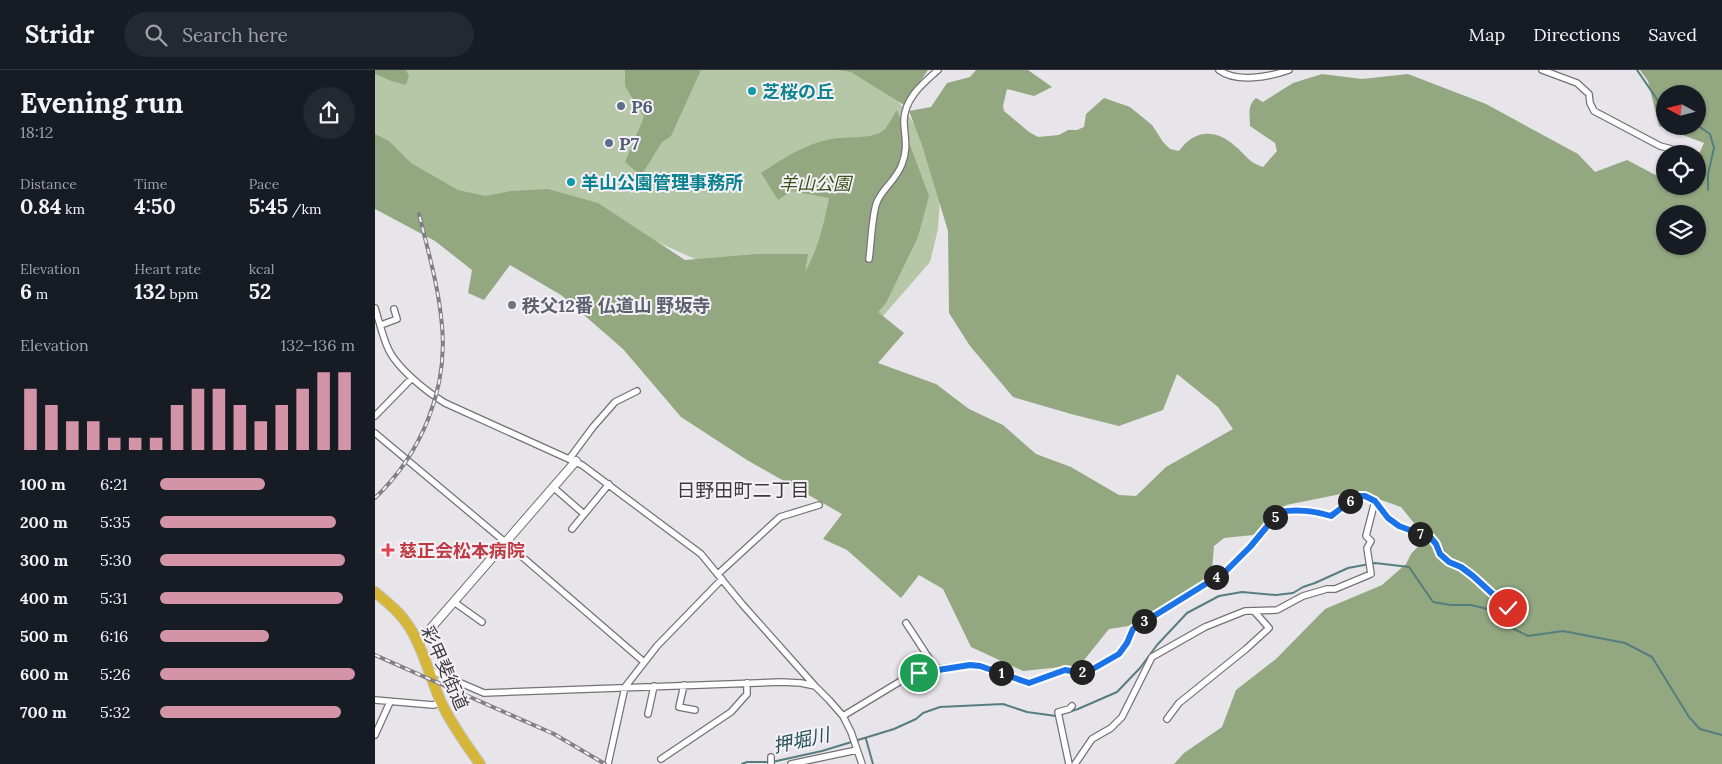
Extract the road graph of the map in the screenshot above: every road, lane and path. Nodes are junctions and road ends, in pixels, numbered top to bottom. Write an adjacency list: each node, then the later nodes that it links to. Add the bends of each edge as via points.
1 (938, 70): 7 (street, via 907,105 904,159 876,204)
2 (1219, 70): 3 (street, via 1231,76 1260,78)
3 (1289, 70)
4 (1542, 70): 5 (street)
5 (1553, 72): 6 (street, via 1577,83 1589,94 1594,111)
6 (1658, 145)
7 (869, 259)
8 (375, 308): 10 (street)
9 (394, 309): 10 (street, via 397,319)
10 (381, 324): 11 (street, via 390,353)
11 (412, 378): 13 (street); 15 (street, via 445,403)
12 (637, 391): 15 (street, via 615,402 593,427)
13 (375, 416)
14 (375, 433): 22 (street)
15 (573, 460): 16 (street); 17 (street)
16 (609, 484): 20 (street); 23 (street, via 701,554)
17 (553, 487): 20 (street); 22 (street)
18 (1375, 501): 26 (street, via 1399,526 1431,538 1440,554 1473,576); 27 (street, via 1365,536 1371,541 1367,548 1371,574 1335,589 1303,596 1277,610); 33 (street, via 1357,496 1331,516 1320,512 1279,512 1225,572 1133,629 1119,654 1091,670 1081,673 1065,670 1029,683 980,666)
19 (819, 505): 23 (street, via 780,516)
20 (584, 514): 21 (street)
21 (572, 529)
22 (505, 542): 25 (street); 31 (street)
23 (720, 576): 31 (street); 37 (street)
24 (375, 592): 30 (highway, 彩甲斐街道, via 401,616)
25 (454, 602): 28 (street); 30 (street)
26 (1509, 609)
27 (1254, 611): 46 (street, via 1269,628 1179,702); 55 (street, via 1245,611 1205,627 1152,657 1121,717 1111,728 1092,739)
28 (482, 622)
29 (906, 623): 33 (street)
30 (418, 643): 32 (highway, 彩甲斐街道)
31 (644, 662): 38 (street)
32 (428, 669): 38 (street, via 484,693); 41 (highway, 彩甲斐街道)
33 (936, 669): 45 (street, via 909,676)
34 (747, 683): 35 (street); 37 (street); 49 (street, via 747,694 731,712)
35 (684, 685): 36 (street); 43 (street, via 679,707)
36 (654, 686): 38 (street); 44 (street)
37 (815, 686): 45 (street)
38 (625, 687): 51 (street)
39 (375, 700): 40 (street)
40 (390, 702): 41 (street); 47 (street)
41 (441, 703): 50 (highway, 彩甲斐街道)
42 (1072, 706): 54 (street, via 1058,712)
43 (695, 710)
44 (648, 714)
45 (843, 716): 48 (street)
46 (1167, 719)
47 (375, 734)
48 (857, 750): 52 (street); 53 (street)
49 (661, 759)
50 (480, 764)
51 (609, 764)
52 (791, 764)
53 (862, 764)
54 (1069, 764)
55 (1075, 764)

